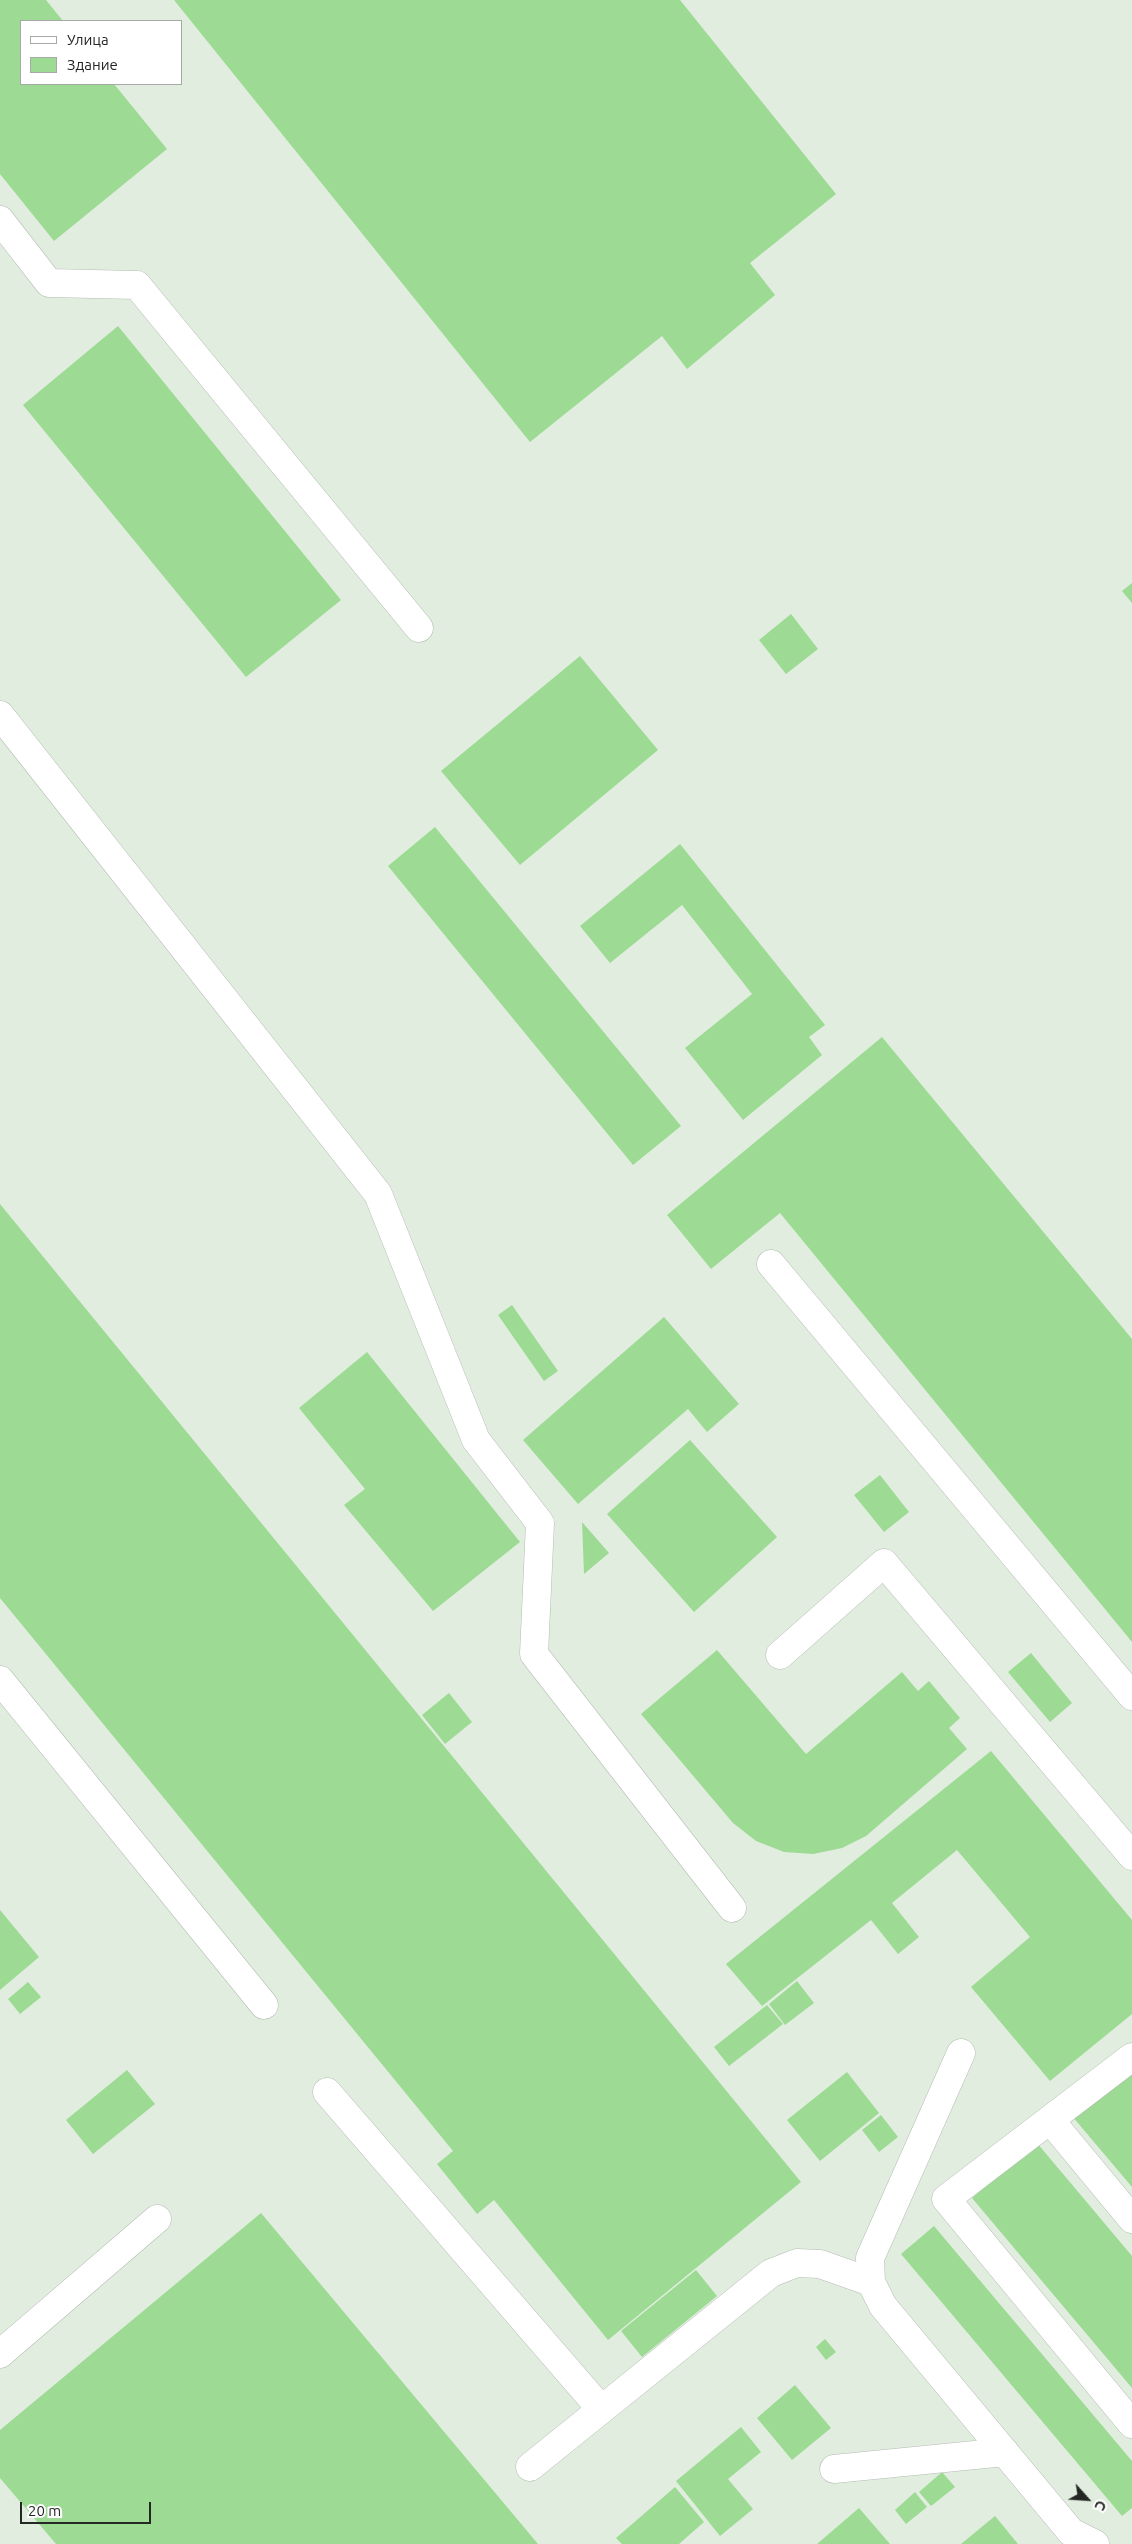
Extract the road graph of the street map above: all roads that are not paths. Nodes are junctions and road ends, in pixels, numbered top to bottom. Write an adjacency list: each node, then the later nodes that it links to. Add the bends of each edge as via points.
1 (0, 220): 2 (lane, via 49,283 137,285)
2 (419, 628)
3 (0, 715): 9 (lane, via 378,1194 476,1440 540,1522 534,1654)
4 (771, 1264): 7 (lane)
5 (780, 1655): 8 (lane, via 884,1563)
6 (0, 1680): 10 (lane)
7 (1132, 1696)
8 (1132, 1856)
9 (732, 1908)
10 (264, 2004)
11 (961, 2053): 17 (lane, via 870,2258)
12 (1132, 2057): 14 (lane)
13 (327, 2092): 19 (lane)
14 (1050, 2120): 16 (lane); 20 (lane, via 946,2199)
15 (157, 2218): 18 (lane)
16 (1132, 2219)
17 (871, 2282): 19 (lane, via 820,2264 797,2263 771,2273); 21 (lane, via 883,2306)
18 (0, 2354)
19 (602, 2409): 22 (lane)
20 (1132, 2424)
21 (1004, 2452): 23 (lane); 24 (lane, via 1071,2532)
22 (530, 2467)
23 (834, 2469)
24 (1095, 2544)

